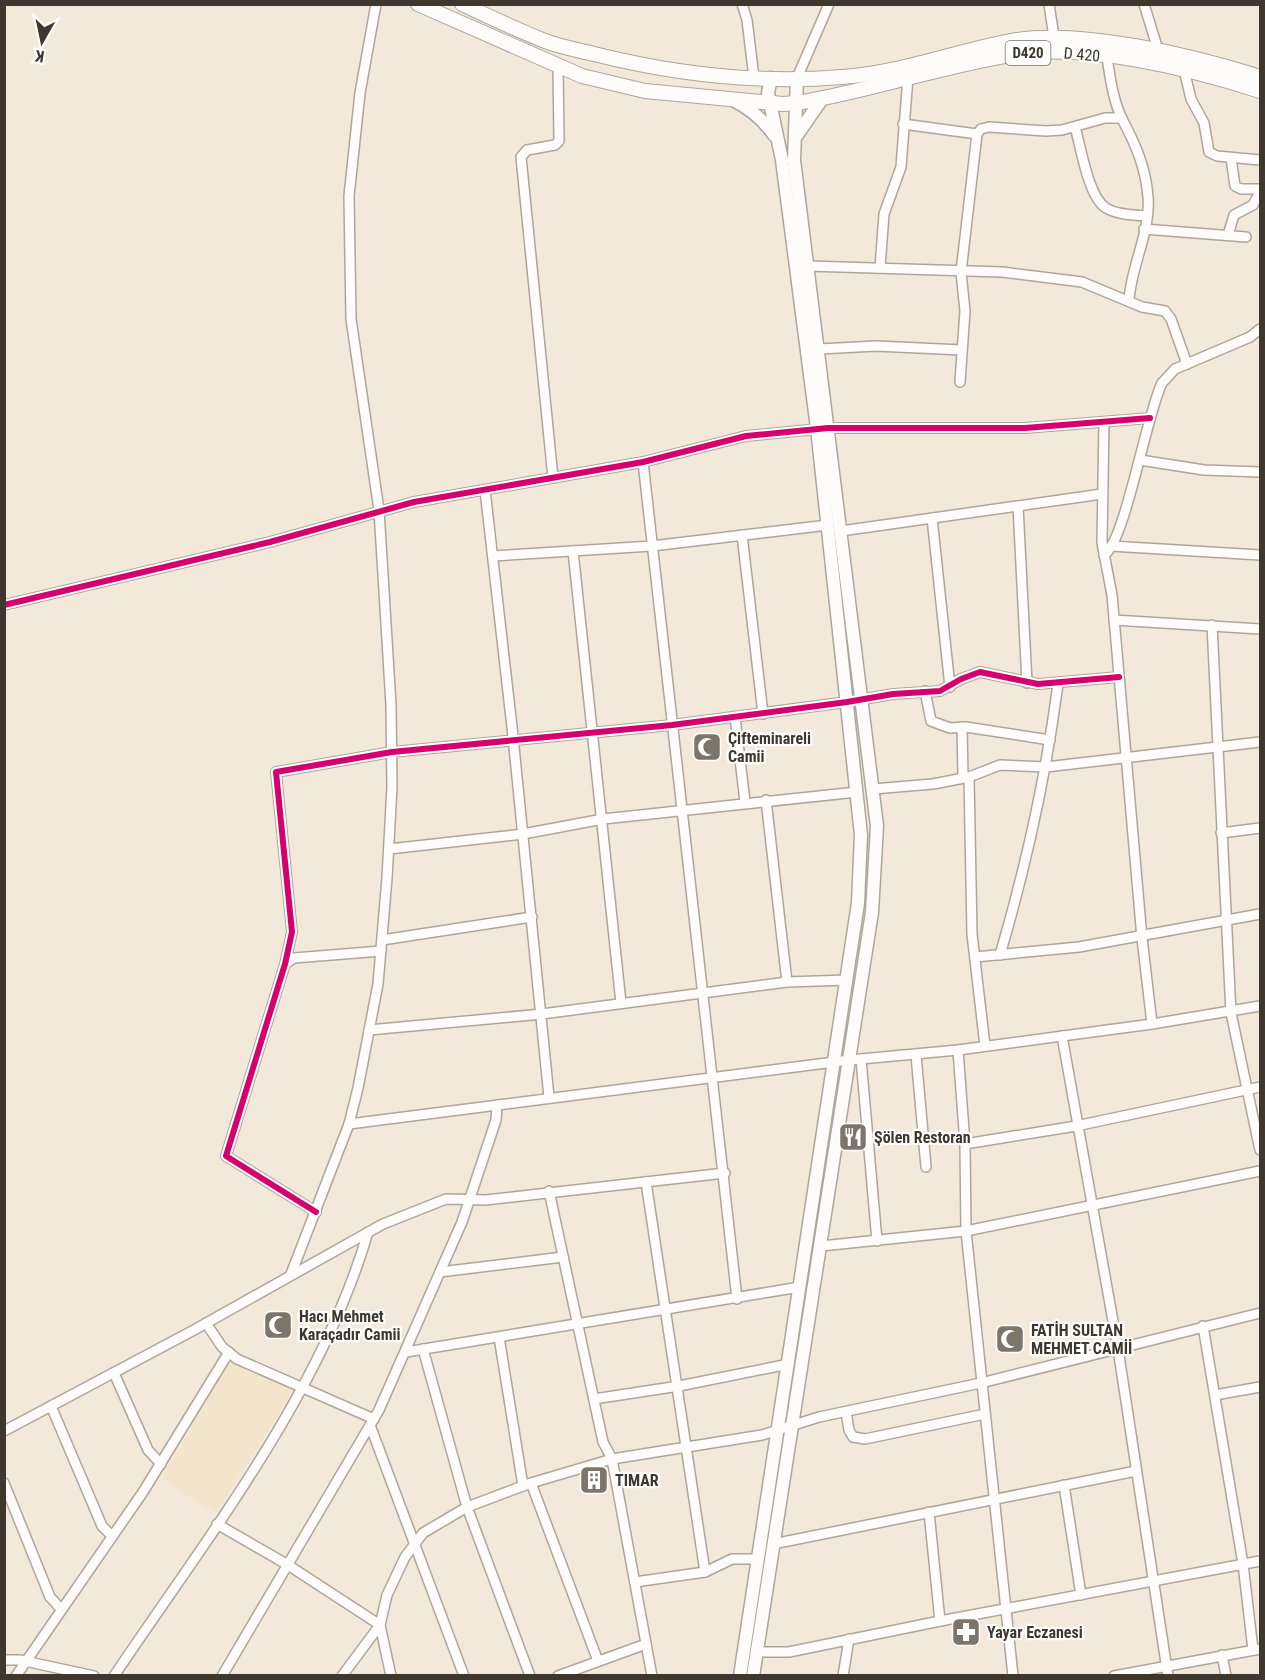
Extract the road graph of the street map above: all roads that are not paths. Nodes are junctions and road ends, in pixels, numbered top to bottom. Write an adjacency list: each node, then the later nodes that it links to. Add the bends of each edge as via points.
1 (376, 4): 55 (street, via 360,93 349,196 351,319)
2 (418, 4): 11 (highway, D420)
3 (462, 4): 15 (highway, D420, via 547,42 619,60)
4 (742, 4): 15 (street)
5 (829, 4): 17 (street)
6 (1049, 4): 8 (street)
7 (1144, 4): 9 (street)
8 (1054, 38): 9 (highway, D420, via 1087,39); 17 (highway, D420, via 1012,40 873,73)
9 (1159, 52): 13 (highway, D420)
10 (1107, 57): 12 (highway, D 420 / D420); 14 (highway, D 420 / D420, via 1053,52 1011,54); 23 (street, via 1111,86)
11 (558, 66): 19 (highway, D420, via 645,91); 51 (street, via 559,141 527,150 521,157)
12 (1184, 70): 18 (highway, D 420 / D420); 29 (street, via 1191,99 1204,123 1209,152)
13 (1260, 76)
14 (908, 77): 20 (highway, D 420 / D420); 24 (street)
15 (754, 78): 16 (highway, D420)
16 (771, 78): 17 (highway, D420); 21 (main road)
17 (796, 78): 22 (main road)
18 (1260, 91)
19 (730, 98): 21 (highway, D420); 27 (main road, via 750,109)
20 (822, 99): 22 (highway, D 420 / D420); 28 (main road)
21 (770, 102): 22 (highway, D420); 27 (main road)
22 (797, 103): 28 (main road)
23 (1122, 118): 25 (street, via 1105,118); 32 (street, via 1137,147 1147,186)
24 (903, 124): 26 (street); 37 (street, via 901,167 884,214)
25 (1075, 127): 26 (street, via 1046,131 989,127); 32 (street, via 1099,202 1114,212)
26 (977, 134): 38 (street)
27 (778, 141): 47 (main road)
28 (794, 141): 36 (main road)
29 (1231, 158): 30 (street); 31 (street, via 1235,186)
30 (1260, 160)
31 (1260, 190): 34 (street, via 1253,205 1234,215)
32 (1147, 216): 33 (street)
33 (1144, 229): 34 (street); 39 (street)
34 (1228, 236): 35 (street)
35 (1246, 237)
36 (808, 266): 37 (street); 41 (main road)
37 (880, 268): 38 (street)
38 (961, 273): 39 (street, via 1002,272 1082,282); 42 (street, via 965,311)
39 (1129, 300): 43 (street, via 1168,314)
40 (1260, 329): 43 (street)
41 (819, 348): 42 (street); 47 (main road)
42 (962, 350): 44 (street)
43 (1187, 364): 45 (street, via 1162,382)
44 (960, 382)
45 (1150, 418): 46 (street); 48 (street)
46 (1104, 422): 47 (street, via 1025,429); 53 (street)
47 (823, 428): 49 (street, via 747,436); 57 (main road); 58 (main road)
48 (1140, 460): 50 (street, via 1203,470); 61 (street)
49 (643, 462): 51 (street); 60 (street)
50 (1260, 472)
51 (553, 478): 52 (street)
52 (485, 490): 55 (street); 65 (street)
53 (1102, 494): 54 (street); 63 (street)
54 (1018, 506): 56 (street); 71 (street)
55 (379, 510): 66 (street, via 270,542); 86 (street)
56 (932, 518): 58 (street); 73 (street)
57 (828, 525): 59 (street); 76 (main road)
58 (841, 531): 75 (main road)
59 (742, 535): 60 (street); 77 (street)
60 (652, 546): 62 (street); 79 (street)
61 (1111, 546): 63 (street); 64 (street)
62 (573, 551): 65 (street); 81 (street)
63 (1104, 555): 67 (street)
64 (1260, 555)
65 (493, 556): 83 (street)
66 (4, 605)
67 (1114, 620): 68 (street); 70 (street)
68 (1212, 625): 69 (street); 85 (street)
69 (1260, 629)
70 (1119, 677): 72 (street); 87 (street)
71 (1027, 683): 72 (street); 73 (street, via 980,672)
72 (1058, 684): 82 (street)
73 (950, 687): 74 (street)
74 (925, 691): 75 (street); 80 (street, via 932,721 950,728)
75 (861, 699): 76 (street); 90 (main road)
76 (847, 702): 77 (street); 91 (main road)
77 (763, 714): 78 (street)
78 (735, 717): 79 (street); 93 (street)
79 (672, 725): 81 (street); 94 (street)
80 (962, 727): 82 (street); 89 (street)
81 (594, 732): 83 (street); 95 (street)
82 (1050, 740): 88 (street)
83 (514, 741): 86 (street); 98 (street)
84 (1260, 742): 85 (street)
85 (1217, 746): 87 (street); 97 (street)
86 (392, 752): 99 (street); 108 (street, via 276,772 292,932)
87 (1127, 759): 88 (street); 103 (street)
88 (1046, 767): 89 (street, via 1000,765); 106 (street)
89 (966, 776): 90 (street, via 933,784); 107 (street)
90 (873, 789): 122 (main road, via 877,826 872,912)
91 (857, 792): 92 (street); 109 (main road, via 861,835 858,903)
92 (766, 800): 93 (street); 110 (street)
93 (745, 802): 94 (street)
94 (682, 811): 95 (street); 111 (street)
95 (603, 819): 98 (street); 112 (street)
96 (1260, 828): 97 (street)
97 (1221, 833): 102 (street)
98 (524, 834): 99 (street); 101 (street)
99 (389, 849): 104 (street)
100 (1260, 914): 102 (street)
101 (532, 917): 104 (street); 115 (street)
102 (1225, 920): 103 (street); 114 (street)
103 (1142, 938): 106 (street); 116 (street)
104 (382, 940): 105 (street)
105 (381, 951): 108 (street, via 294,958); 117 (street)
106 (1000, 955): 107 (street)
107 (975, 957): 119 (street)
108 (285, 964): 140 (street, via 226,1156)
109 (847, 980): 110 (street); 123 (main road)
110 (787, 982): 111 (street)
111 (702, 992): 112 (street); 124 (street)
112 (621, 1003): 115 (street)
113 (1260, 1006): 114 (street)
114 (1231, 1012): 116 (street); 126 (street)
115 (542, 1014): 117 (street); 127 (street)
116 (1152, 1024): 118 (street)
117 (369, 1030): 129 (street)
118 (1062, 1036): 119 (street); 130 (street)
119 (985, 1046): 120 (street)
120 (958, 1050): 121 (street); 131 (street)
121 (916, 1055): 122 (street); 133 (street)
122 (856, 1060): 123 (street); 143 (street); 144 (main road)
123 (834, 1063): 124 (street); 148 (main road)
124 (711, 1078): 127 (street); 135 (street)
125 (1260, 1088): 126 (street)
126 (1248, 1090): 130 (street); 132 (street)
127 (549, 1097): 128 (street)
128 (497, 1106): 129 (street); 138 (street, via 496,1120)
129 (349, 1124): 140 (street)
130 (1076, 1126): 131 (street); 139 (street)
131 (965, 1144): 141 (street)
132 (1260, 1150)
133 (926, 1167)
134 (1260, 1171): 139 (street)
135 (725, 1173): 136 (street); 149 (street)
136 (646, 1182): 137 (street); 150 (street)
137 (549, 1191): 138 (street); 145 (street)
138 (469, 1200): 142 (street, via 447,1199); 146 (street)
139 (1093, 1207): 141 (street); 157 (street)
140 (316, 1212): 147 (street)
141 (966, 1231): 143 (street); 162 (street)
142 (368, 1232): 147 (street); 163 (street, via 358,1266)
143 (877, 1241): 144 (street)
144 (820, 1246): 172 (main road)
145 (563, 1257): 146 (street); 153 (street)
146 (440, 1272): 159 (street)
147 (291, 1274): 152 (street)
148 (800, 1287): 149 (street); 160 (main road)
149 (737, 1299): 150 (street)
150 (667, 1310): 153 (street); 164 (street)
151 (1260, 1314): 154 (street)
152 (206, 1323): 158 (street); 161 (street)
153 (579, 1323): 155 (street); 167 (street)
154 (1203, 1326): 157 (street); 166 (street)
155 (499, 1337): 156 (street); 180 (street)
156 (423, 1349): 159 (street); 183 (street)
157 (1118, 1350): 162 (street); 178 (street)
158 (229, 1352): 163 (street, via 237,1359); 177 (street)
159 (406, 1352): 171 (street)
160 (789, 1364): 164 (street); 173 (main road)
161 (114, 1373): 168 (street); 177 (street, via 148,1450)
162 (981, 1383): 169 (street); 170 (street)
163 (303, 1386): 171 (street); 185 (street, via 273,1441)
164 (679, 1386): 167 (street); 175 (street)
165 (1260, 1387): 166 (street)
166 (1215, 1395): 191 (street)
167 (594, 1399): 176 (street, via 603,1442)
168 (51, 1406): 174 (street); 186 (street, via 102,1526)
169 (846, 1412): 170 (street, via 853,1437 865,1438); 172 (street)
170 (985, 1414): 182 (street)
171 (372, 1422): 187 (street); 192 (street)
172 (792, 1424): 173 (street); 188 (main road)
173 (778, 1430): 175 (street); 189 (main road)
174 (4, 1431)
175 (687, 1448): 176 (street); 193 (street)
176 (612, 1459): 180 (street); 194 (street)
177 (161, 1464): 186 (street)
178 (1136, 1472): 181 (street); 195 (street)
179 (4, 1483): 198 (street, via 50,1597)
180 (527, 1484): 183 (street); 208 (street)
181 (1064, 1485): 182 (street); 196 (street)
182 (995, 1498): 184 (street); 197 (street)
183 (467, 1507): 187 (street, via 442,1520); 217 (street)
184 (928, 1512): 188 (street); 199 (street)
185 (216, 1524): 192 (street); 212 (street)
186 (112, 1536): 198 (street)
187 (413, 1544): 200 (street, via 387,1595); 216 (street)
188 (774, 1544): 204 (main road)
189 (758, 1559): 193 (street, via 732,1559); 220 (main road)
190 (1260, 1561): 191 (street)
191 (1243, 1564): 195 (street); 203 (street)
192 (288, 1565): 200 (street); 213 (street)
193 (705, 1572): 194 (street)
194 (635, 1582): 202 (street)
195 (1153, 1582): 196 (street); 209 (street)
196 (1081, 1595): 197 (street)
197 (1007, 1608): 199 (street); 223 (street)
198 (61, 1609): 207 (street)
199 (940, 1620): 201 (street)
200 (380, 1625): 214 (street); 215 (street)
201 (849, 1639): 204 (street, via 789,1652); 222 (street)
202 (646, 1644): 208 (street); 219 (street)
203 (1257, 1649): 205 (street)
204 (757, 1652): 221 (main road)
205 (1222, 1655): 209 (street); 225 (street)
206 (4, 1660): 207 (street)
207 (25, 1661): 210 (street); 211 (street)
208 (598, 1662): 218 (street)
209 (1167, 1670): 224 (street)
210 (16, 1676)
211 (94, 1676)
212 (114, 1676)
213 (222, 1676)
214 (342, 1676)
215 (391, 1676)
216 (464, 1676)
217 (531, 1676)
218 (558, 1676)
219 (652, 1676)
220 (740, 1676)
221 (753, 1676)
222 (843, 1676)
223 (1013, 1676)
224 (1114, 1676)
225 (1226, 1676)

